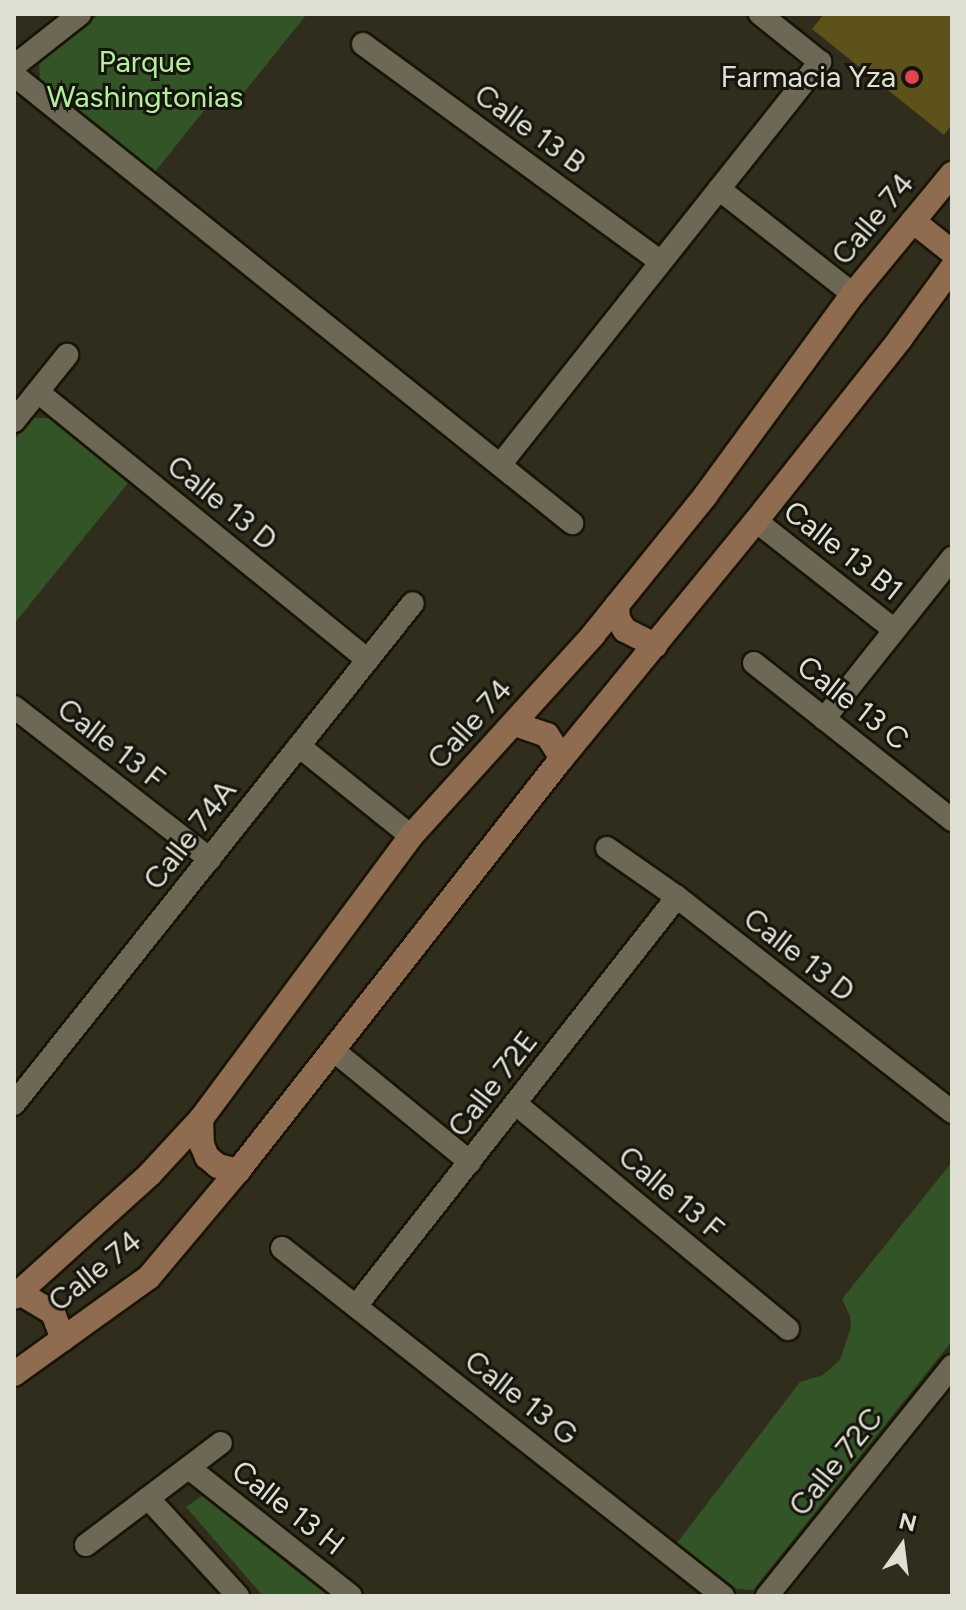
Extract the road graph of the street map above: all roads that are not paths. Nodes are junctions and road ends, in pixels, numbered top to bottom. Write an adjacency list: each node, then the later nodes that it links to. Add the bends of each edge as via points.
1 (80, 14): 4 (street)
2 (760, 14): 7 (street, via 820,62)
3 (363, 44): 10 (street, Calle 13 B)
4 (14, 66)
5 (14, 75): 16 (street)
6 (952, 174): 8 (main road, Calle 74)
7 (719, 189): 10 (street); 12 (street)
8 (913, 221): 9 (main road); 12 (main road, Calle 74)
9 (952, 252)
10 (661, 262): 16 (street)
11 (952, 268): 17 (main road, Calle 74)
12 (853, 294): 21 (main road, Calle 74, via 705,496)
13 (67, 355): 14 (street)
14 (38, 392): 15 (street); 24 (street, Calle 13 D)
15 (14, 421)
16 (500, 465): 18 (street)
17 (756, 521): 22 (street, Calle 13 B1); 23 (main road, Calle 74)
18 (572, 523)
19 (952, 558): 22 (street)
20 (413, 603): 24 (street, Calle 74A)
21 (617, 605): 23 (main road, via 625,630); 28 (main road, Calle 74)
22 (893, 629): 27 (street)
23 (655, 645): 30 (main road, Calle 74)
24 (368, 660): 29 (street, Calle 74A)
25 (754, 663): 27 (street, Calle 13 C)
26 (14, 707): 34 (street, Calle 13 F)
27 (824, 719): 31 (street, Calle 13 C)
28 (515, 724): 30 (main road, via 547,735); 32 (main road, Calle 74)
29 (299, 746): 32 (street); 34 (street, Calle 74A)
30 (562, 758): 36 (main road, Calle 74)
31 (952, 820)
32 (411, 836): 40 (main road, Calle 74)
33 (607, 848): 35 (street, Calle 13 D)
34 (210, 859): 37 (street, Calle 74A)
35 (677, 897): 38 (street, Calle 72E); 39 (street, Calle 13 D)
36 (333, 1050): 41 (street); 42 (main road, Calle 74)
37 (14, 1103)
38 (516, 1104): 41 (street, Calle 72E); 46 (street, Calle 13 F)
39 (952, 1112)
40 (201, 1119): 42 (main road, via 207,1157); 44 (main road, Calle 74, via 150,1174)
41 (470, 1162): 45 (street, Calle 72E)
42 (238, 1171): 47 (main road, Calle 74, via 149,1277)
43 (282, 1248): 45 (street, Calle 13 G)
44 (17, 1295): 47 (main road, via 53,1313)
45 (356, 1306): 56 (street, Calle 13 G)
46 (788, 1329)
47 (63, 1339): 49 (main road, Calle 74)
48 (952, 1366): 57 (street, Calle 72C)
49 (14, 1374)
50 (221, 1443): 51 (street)
51 (189, 1468): 52 (street); 55 (street, Calle 13 H)
52 (148, 1498): 53 (street); 54 (street)
53 (86, 1545)
54 (238, 1596)
55 (351, 1596)
56 (723, 1596)
57 (767, 1596)

